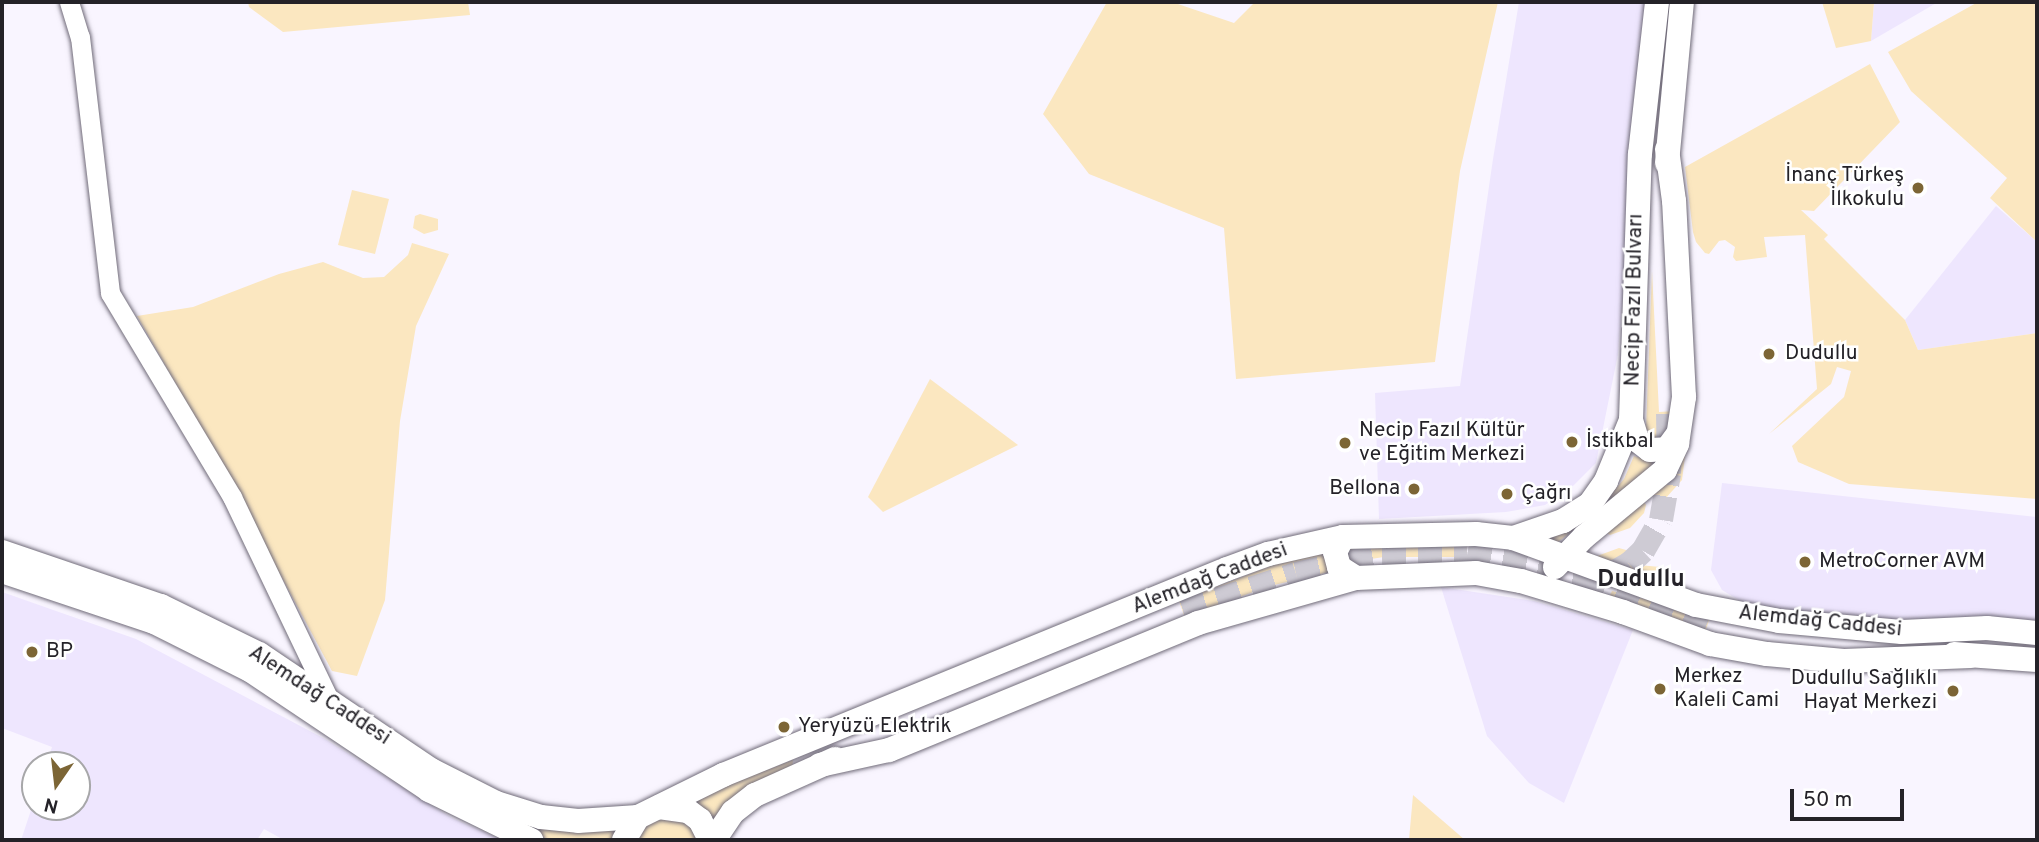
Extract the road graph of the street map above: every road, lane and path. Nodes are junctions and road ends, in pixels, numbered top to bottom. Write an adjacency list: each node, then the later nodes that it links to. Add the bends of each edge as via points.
1 (69, 2): 19 (street, via 80,37 110,293 232,497)
2 (1657, 2): 5 (main road, Necip Fazıl Bulvarı, via 1640,154)
3 (1682, 2): 4 (main road, Necip Fazıl Bulvarı, via 1667,149 1664,242)
4 (1674, 418): 5 (main road, via 1673,443 1656,451 1637,440); 10 (main road, Necip Fazıl Bulvarı, via 1665,470)
5 (1631, 420): 8 (main road, Necip Fazıl Bulvarı, via 1606,481 1590,504 1563,521)
6 (1476, 534): 7 (main road, Alemdağ Caddesi); 8 (main road, Alemdağ Caddesi); 12 (main road, via 1482,557)
7 (1343, 537): 13 (main road, via 1335,552 1339,566); 21 (main road, Alemdağ Caddesi, via 1268,554 1227,569 723,775)
8 (1513, 538): 10 (main road, Alemdağ Caddesi)
9 (2, 552): 11 (main road, Alemdağ Caddesi)
10 (1566, 557): 12 (main road, Necip Fazıl Bulvarı, via 1543,575 1520,569); 16 (main road, Alemdağ Caddesi, via 1696,604 1779,621 1902,632 1987,628)
11 (20, 571): 19 (main road, Alemdağ Caddesi, via 161,606 259,654); 22 (main road, Alemdağ Caddesi, via 154,622 250,670 429,790)
12 (1476, 573): 13 (main road, Alemdağ Caddesi); 17 (main road, Alemdağ Caddesi, via 1560,592 1710,644 1767,654 1844,661)
13 (1356, 578): 20 (main road, Alemdağ Caddesi, via 1198,623 889,750)
14 (1182, 611): 20 (main road, Alemdağ Caddesi)
15 (1707, 624): 17 (main road, Alemdağ Caddesi, via 1784,638)
16 (2037, 633)
17 (1971, 656): 18 (main road, Alemdağ Caddesi)
18 (2037, 660)
19 (331, 703): 21 (main road, Alemdağ Caddesi, via 431,770 496,803 541,817 578,821)
20 (820, 765): 24 (main road, Alemdağ Caddesi, via 755,795 733,812)
21 (649, 812): 23 (main road); 24 (main road, Alemdağ Caddesi, via 688,811)
22 (531, 840)
23 (624, 840)
24 (712, 840)

